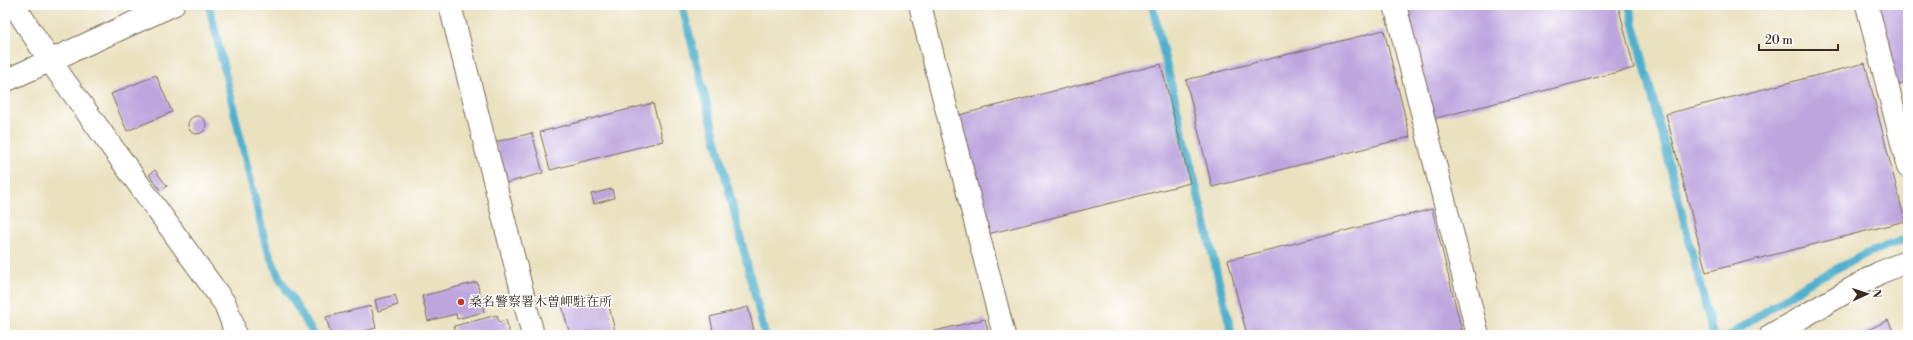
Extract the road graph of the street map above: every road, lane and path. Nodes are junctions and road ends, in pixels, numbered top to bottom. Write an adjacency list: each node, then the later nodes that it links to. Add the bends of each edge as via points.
1 (14, 5): 7 (street)
2 (173, 5): 7 (street)
3 (450, 5): 12 (street)
4 (920, 5): 13 (street)
5 (1395, 5): 14 (street)
6 (1867, 5): 9 (street)
7 (50, 61): 8 (street); 11 (street, via 225,304)
8 (5, 81)
9 (1908, 167)
10 (1908, 261): 15 (street, via 1879,273)
11 (235, 335)
12 (533, 335)
13 (1004, 335)
14 (1478, 335)
15 (1771, 335)

